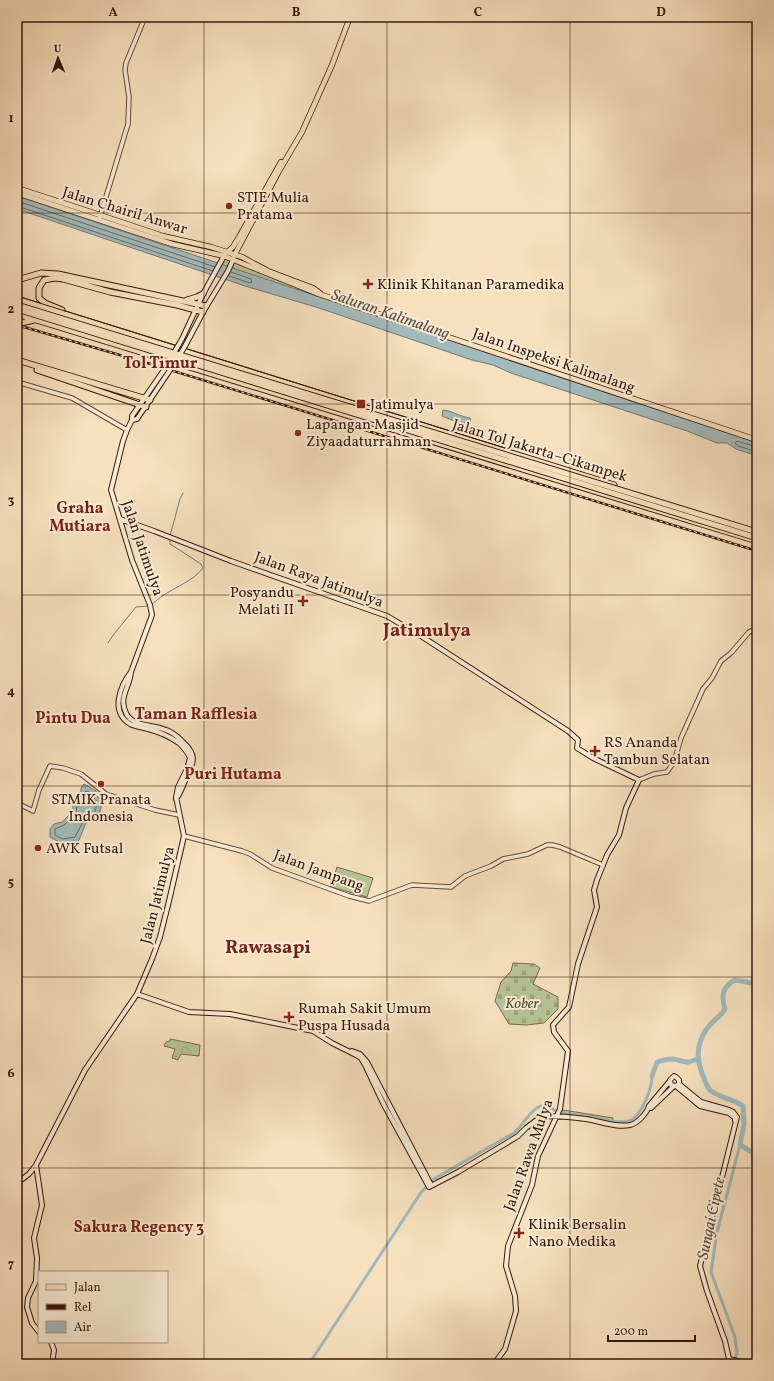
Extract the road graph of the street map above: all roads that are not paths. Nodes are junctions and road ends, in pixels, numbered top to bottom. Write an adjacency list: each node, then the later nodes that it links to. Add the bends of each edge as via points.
1 (145, 17): 6 (street, via 126,63 128,124)
2 (350, 17): 3 (main road)
3 (311, 111): 7 (main road, via 302,132); 8 (main road, via 239,237)
4 (17, 188): 6 (main road, Jalan Chairil Anwar)
5 (17, 193): 6 (main road, Jalan Chairil Anwar)
6 (100, 217): 8 (main road, Jalan Chairil Anwar, via 204,246)
7 (234, 254): 8 (main road, Jalan Inspeksi Kalimalang); 9 (main road); 10 (main road, Jalan Inspeksi Kalimalang)
8 (224, 256): 9 (main road, Jalan Inspeksi Kalimalang); 12 (main road, Jalan Jatimulya)
9 (232, 262): 10 (main road, Jalan Inspeksi Kalimalang); 17 (main road)
10 (267, 273): 34 (main road, Jalan Inspeksi Kalimalang, via 321,295)
11 (17, 280): 14 (highway, via 48,273)
12 (203, 294): 14 (highway); 15 (main road, Jalan Jatimulya)
13 (17, 299): 24 (highway, Jalan Tol Jakarta–Cikampek)
14 (184, 301): 15 (highway)
15 (198, 304): 17 (highway); 19 (main road, Jalan Jatimulya)
16 (17, 305): 36 (highway, bridge)
17 (206, 306): 20 (main road)
18 (17, 309): 37 (highway, bridge)
19 (195, 310): 20 (highway); 24 (highway, via 63,279 49,278 40,285 39,298 45,303); 28 (main road, Jalan Jatimulya, bridge, via 182,339)
20 (203, 312): 29 (main road, bridge, via 184,348)
21 (17, 314): 22 (highway, Jalan Tol Jakarta–Cikampek)
22 (35, 320): 23 (highway); 38 (highway, Jalan Tol Jakarta–Cikampek)
23 (17, 324)
24 (142, 338): 36 (highway, Jalan Tol Jakarta–Cikampek)
25 (17, 361): 27 (highway)
26 (17, 382): 33 (street, via 72,398)
27 (128, 398): 28 (highway); 30 (highway)
28 (144, 399): 29 (highway); 30 (main road, Jalan Jatimulya)
29 (150, 400): 31 (main road)
30 (140, 405): 31 (highway); 32 (main road, Jalan Jatimulya)
31 (146, 407): 32 (main road, via 137,419)
32 (132, 420): 33 (main road, Jalan Jatimulya)
33 (127, 430): 35 (main road, Jalan Jatimulya, via 111,490)
34 (757, 440)
35 (120, 520): 40 (main road, Jalan Raya Jatimulya, via 391,618 568,731 578,740 577,748 585,754); 42 (main road, Jalan Jatimulya, via 150,606 150,619 131,672 118,698 119,708 127,721 161,732 189,755 190,761 176,794)
36 (757, 531)
37 (757, 538)
38 (757, 541)
39 (757, 628): 40 (street, via 747,634 721,661 703,690 681,738 674,762 667,772)
40 (639, 780): 44 (main road, Jalan Rawa Mulya, via 626,808 619,835)
41 (17, 803): 42 (street, via 33,811 50,766 81,774 106,794)
42 (179, 815): 43 (main road, Jalan Jatimulya)
43 (184, 836): 44 (street, Jalan Jampang, via 242,851 272,868 369,901 412,886 451,887 465,876 503,859 528,854 547,845 560,847); 45 (main road, Jalan Jatimulya, via 160,937)
44 (603, 864): 49 (main road, Jalan Rawa Mulya, via 595,888 597,907 578,964 572,1000 553,1027 556,1036 567,1047 568,1053)
45 (138, 994): 49 (main road, via 189,1012 230,1014 313,1031 344,1049 360,1054 367,1062 428,1184 458,1172 505,1144 541,1116); 50 (main road, Jalan Jatimulya, via 86,1070)
46 (670, 1082): 47 (main road, via 671,1085); 47 (main road, via 672,1077 676,1077 679,1080); 48 (main road)
47 (677, 1085): 48 (main road); 54 (main road, via 700,1106 725,1112 735,1118 736,1124 700,1266)
48 (649, 1108): 49 (main road, via 637,1122 629,1125)
49 (557, 1115): 56 (main road, Jalan Rawa Mulya, via 538,1156 532,1185 508,1246 506,1266 515,1296 516,1311 505,1349)
50 (36, 1165): 51 (main road, Jalan Jatimulya); 52 (main road, via 42,1204 34,1238 37,1258 36,1281 27,1307 32,1323)
51 (17, 1183)
52 (38, 1331)
53 (50, 1343): 55 (main road, via 54,1350)
54 (730, 1359): 57 (street); 58 (main road)
55 (52, 1364)
56 (494, 1364)
57 (727, 1364)
58 (751, 1364)

